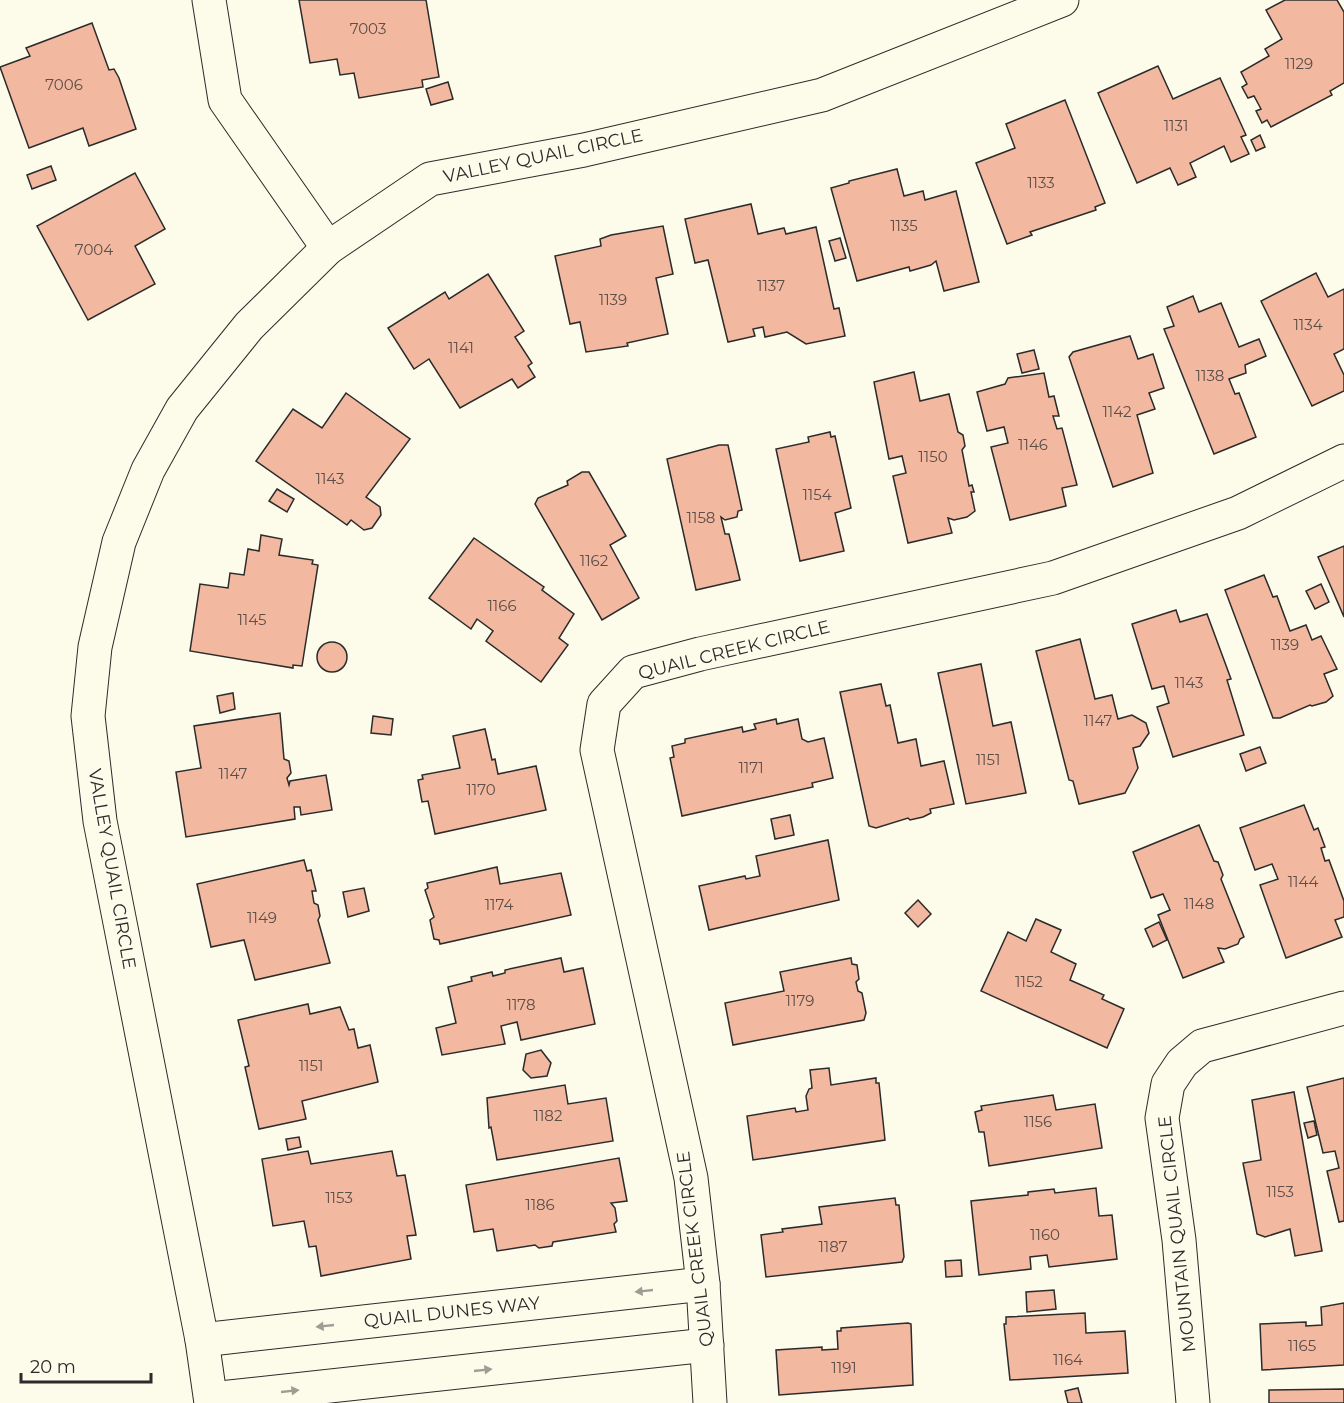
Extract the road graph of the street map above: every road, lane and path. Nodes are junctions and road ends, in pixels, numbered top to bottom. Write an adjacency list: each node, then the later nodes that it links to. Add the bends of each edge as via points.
1 (209, 0): 3 (street, via 225,100)
2 (1062, 0): 3 (street, VALLEY QUAIL CIRCLE, via 822,95 584,150 430,179)
3 (328, 248): 7 (street, VALLEY QUAIL CIRCLE, via 249,326 182,409 148,470 119,542 94,647 88,716 100,821)
4 (1344, 461): 6 (street, QUAIL CREEK CIRCLE, via 1238,513 1053,578 633,672 604,704 597,750 690,1178)
5 (1344, 1008): 11 (street, MOUNTAIN QUAIL CIRCLE, via 1202,1046 1182,1063 1168,1084 1162,1118 1179,1239)
6 (702, 1284): 7 (street, QUAIL DUNES WAY, one-way to 7); 8 (street, QUAIL CREEK CIRCLE)
7 (202, 1340): 9 (street, VALLEY QUAIL CIRCLE)
8 (707, 1345): 9 (street, one-way to 8); 10 (street, QUAIL CREEK CIRCLE)
9 (211, 1401)
10 (710, 1403)
11 (1193, 1403)

